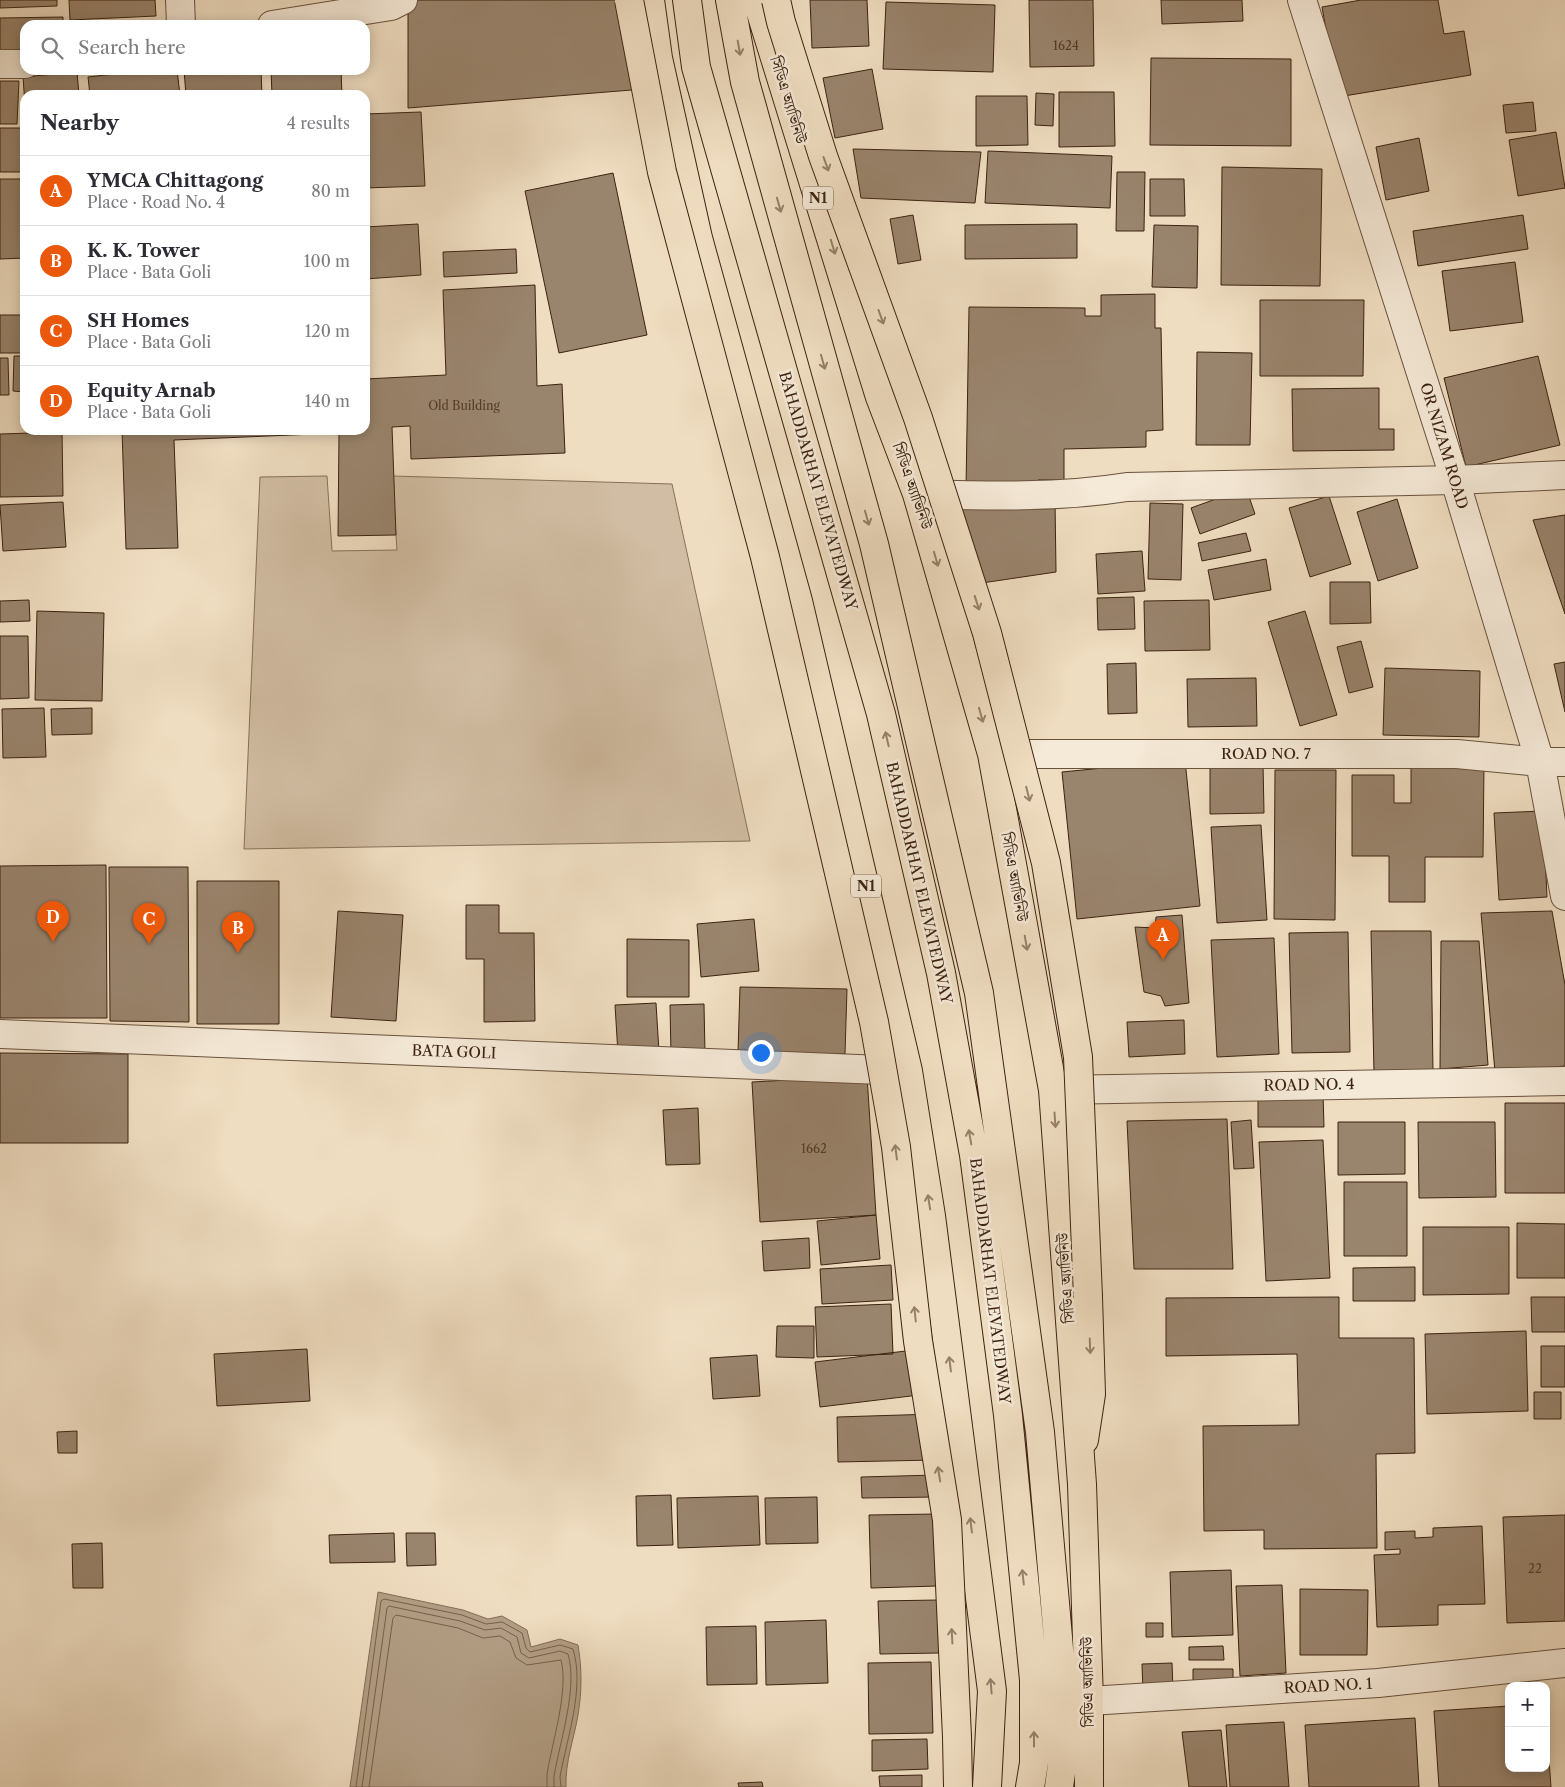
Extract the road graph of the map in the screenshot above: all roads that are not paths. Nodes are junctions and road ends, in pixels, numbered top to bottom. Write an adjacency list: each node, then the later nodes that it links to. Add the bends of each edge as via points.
1 (180, 0): 10 (street)
2 (403, 0): 11 (street, via 391,6)
3 (628, 0): 27 (main road, one-way to 3, bridge, via 946,1520 918,1341 896,1148 874,1022 765,557 662,172)
4 (650, 0): 21 (main road, N1, via 658,58 698,238 798,601)
5 (687, 0): 29 (main road, BAHADDARHAT ELEVATEDWAY, one-way to 5, via 1034,1763 1034,1680 1008,1416 974,1155 941,973 881,714 696,67)
6 (730, 0): 30 (main road, BAHADDARHAT ELEVATEDWAY, one-way to 30, via 745,82 874,544 979,993 1040,1432 1062,1683)
7 (757, 0): 16 (main road, সিডিএ অ্যাভিনিউ / N1, one-way to 16, via 880,397)
8 (776, 0): 24 (main road, one-way to 24, bridge, via 824,156 918,418 987,633 1046,863 1078,1057 1092,1394)
9 (1302, 0): 15 (street, OR NIZAM ROAD)
10 (181, 20)
11 (303, 20)
12 (0, 64): 13 (street)
13 (20, 64)
14 (1565, 475): 15 (street)
15 (1455, 480): 16 (street, via 1127,486 1091,493 1016,497); 18 (street, OR NIZAM ROAD)
16 (917, 494): 17 (main road, সিডিএ অ্যাভিনিউ / N1, one-way to 17)
17 (992, 754): 18 (street, ROAD NO. 7, via 1457,754); 23 (main road, সিডিএ অ্যাভিনিউ / N1, one-way to 23)
18 (1552, 762): 19 (street, OR NIZAM ROAD)
19 (1565, 896)
20 (0, 1034): 21 (street, BATA GOLI)
21 (908, 1071): 28 (main road, N1, one-way to 21, via 992,1691 933,1226)
22 (1565, 1081): 23 (street, ROAD NO. 4)
23 (1053, 1090): 24 (main road, সিডিএ অ্যাভিনিউ / N1, one-way to 24)
24 (1080, 1469): 26 (main road, সিডিএ অ্যাভিনিউ / N1)
25 (1565, 1663): 26 (street, ROAD NO. 1, via 1378,1683)
26 (1089, 1701): 31 (main road, সিডিএ অ্যাভিনিউ / N1)
27 (958, 1787)
28 (987, 1787)
29 (1030, 1787)
30 (1059, 1787)
31 (1089, 1787)

